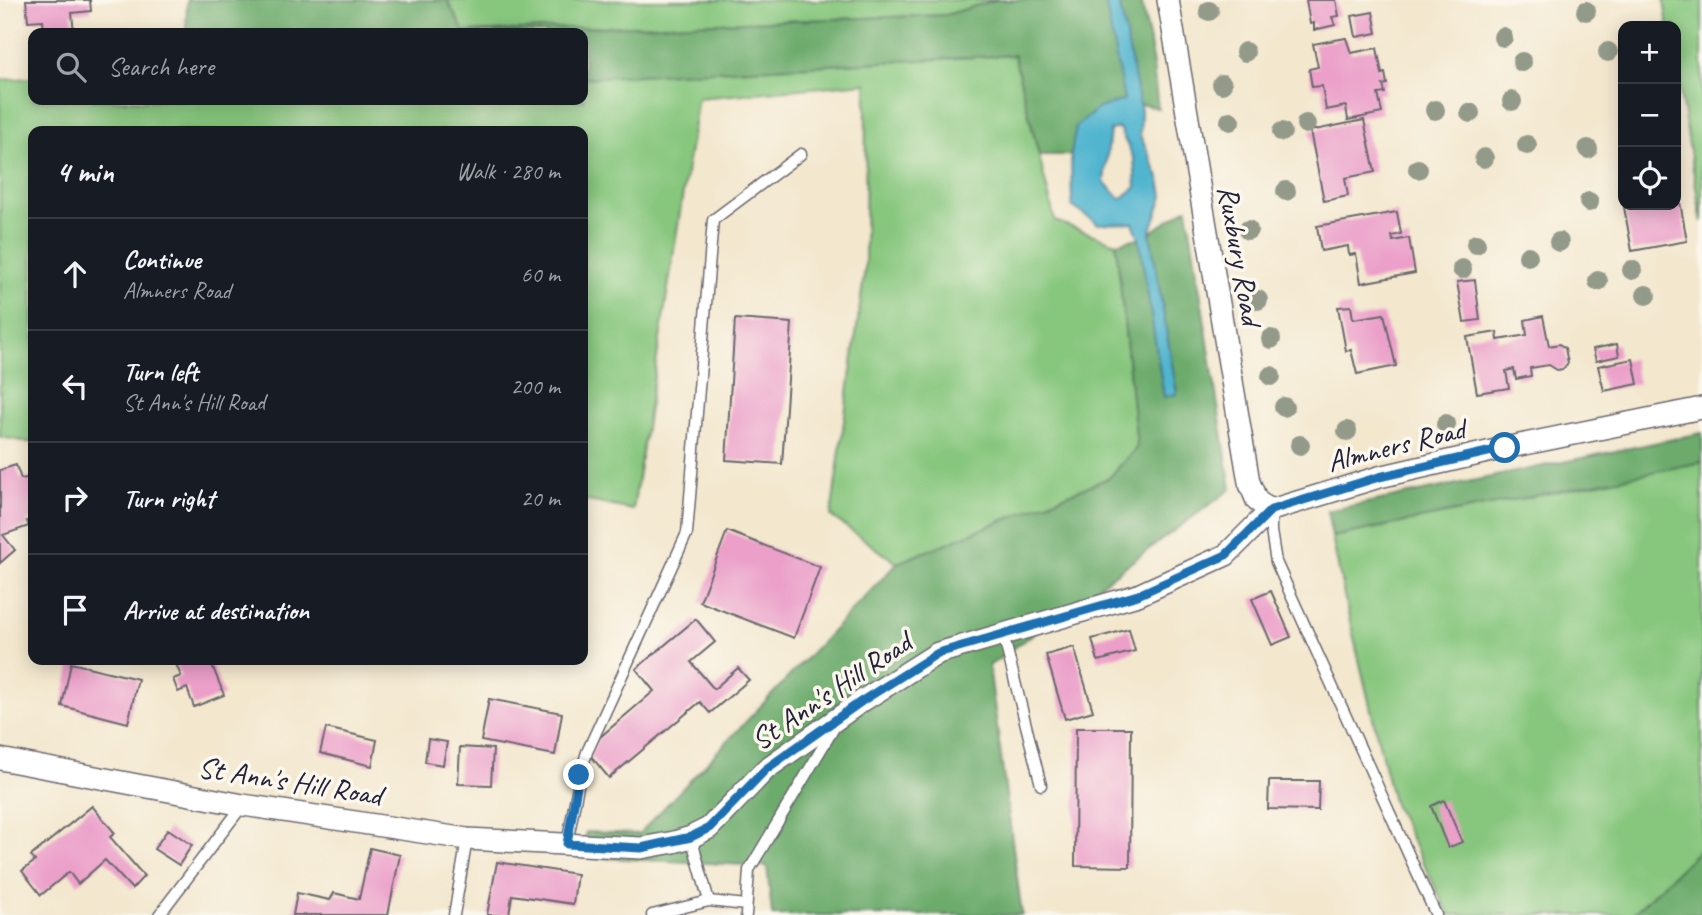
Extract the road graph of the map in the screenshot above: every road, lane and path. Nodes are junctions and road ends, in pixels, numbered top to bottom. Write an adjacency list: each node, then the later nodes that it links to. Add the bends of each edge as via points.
1 (1168, 0): 4 (street, Ruxbury Road, via 1249,482 1257,501)
2 (801, 153): 12 (lane, via 713,220 687,533 587,752)
3 (1702, 408): 4 (street, Almners Road, via 1379,477)
4 (1271, 510): 5 (street, St Ann's Hill Road, via 1226,555 1138,595); 18 (lane, via 1276,562)
5 (1003, 634): 6 (street, St Ann's Hill Road, via 938,653); 8 (lane)
6 (844, 713): 10 (street, St Ann's Hill Road, via 766,769 709,828); 14 (lane, via 749,870)
7 (0, 759): 9 (street, St Ann's Hill Road)
8 (1041, 785)
9 (243, 805): 11 (street, St Ann's Hill Road); 15 (lane)
10 (691, 837): 12 (street, St Ann's Hill Road, via 641,848); 13 (lane)
11 (467, 839): 12 (street, St Ann's Hill Road); 16 (lane)
12 (567, 844)
13 (709, 901): 14 (lane); 17 (lane)
14 (746, 910)
15 (159, 915)
16 (454, 915)
17 (653, 915)
18 (1436, 915)

